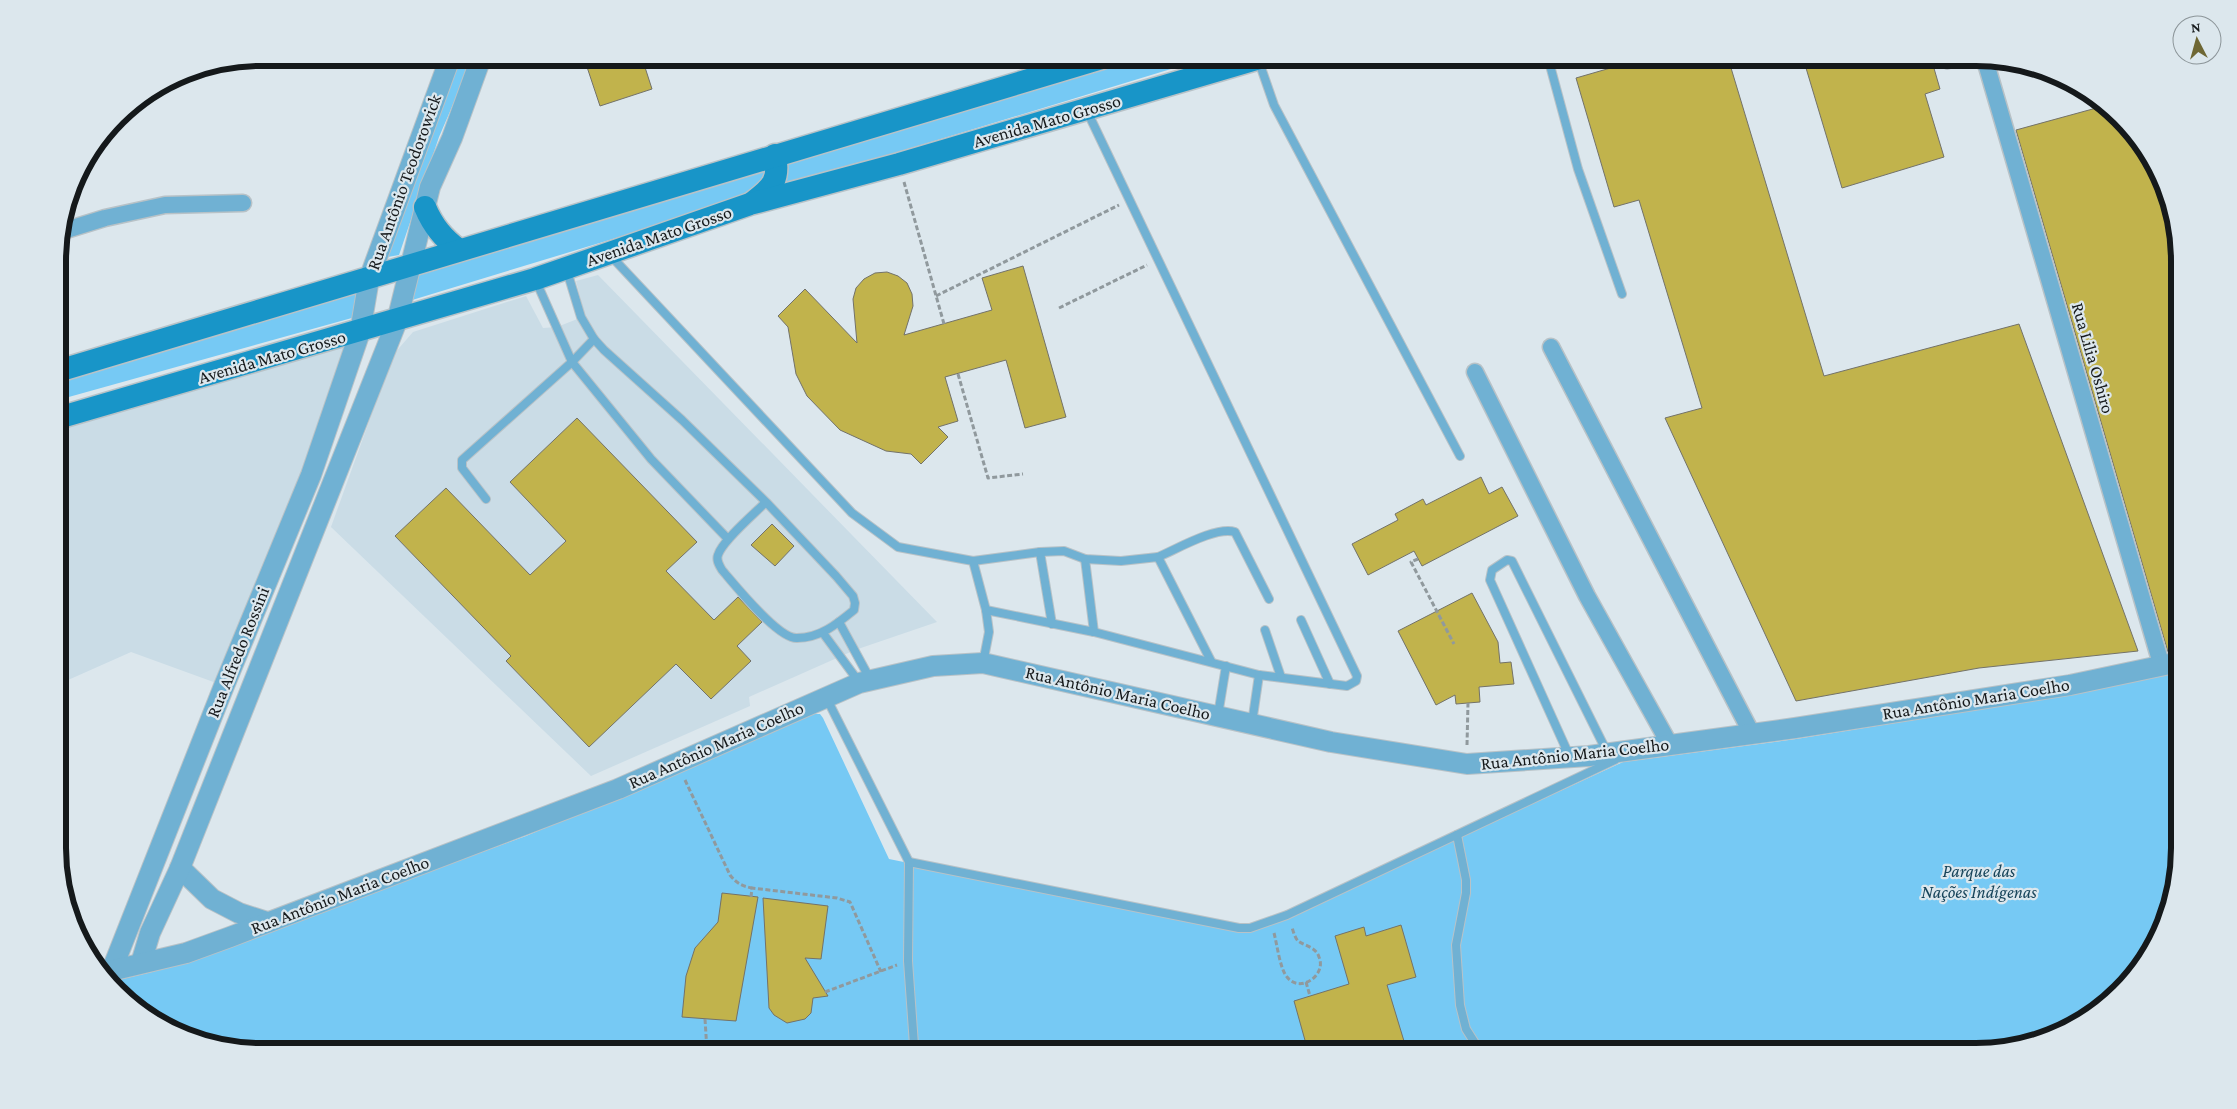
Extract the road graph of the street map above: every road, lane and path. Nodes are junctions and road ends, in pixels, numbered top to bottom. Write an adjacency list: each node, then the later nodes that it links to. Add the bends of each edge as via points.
1 (447, 66): 8 (street, Rua Antônio Teodorowick)
2 (478, 66): 10 (street, Rua Antônio Teodorowick)
3 (1075, 66): 11 (main road)
4 (1232, 66): 9 (main road, Avenida Mato Grosso)
5 (1261, 66): 38 (lane, via 1274,105)
6 (1550, 66): 25 (lane, via 1578,169)
7 (1987, 67): 59 (street, Rua Lilia Oshiro)
8 (436, 95): 10 (street, via 440,120); 23 (street, Rua Antônio Teodorowick)
9 (1086, 110): 12 (main road, Avenida Mato Grosso); 13 (lane)
10 (452, 138): 16 (street, Rua Antônio Teodorowick, via 430,187)
11 (775, 155): 15 (main road, via 778,168 770,190); 18 (main road)
12 (899, 164): 15 (main road, Avenida Mato Grosso); 26 (path)
13 (1129, 200): 20 (lane); 26 (path)
14 (243, 203): 17 (street, via 165,205)
15 (750, 204): 19 (main road, Avenida Mato Grosso)
16 (425, 207): 18 (main road, via 431,222); 21 (street, Rua Antônio Teodorowick)
17 (69, 229)
18 (459, 250): 21 (main road)
19 (608, 252): 22 (main road, Avenida Mato Grosso); 47 (lane, via 852,513 898,547)
20 (1158, 259): 27 (path); 64 (lane, via 1357,676 1354,684)
21 (411, 265): 23 (main road); 28 (street, Rua Antônio Teodorowick)
22 (566, 270): 24 (main road, Avenida Mato Grosso); 31 (lane, via 580,317)
23 (369, 279): 30 (street, Rua Antônio Teodorowick); 34 (main road)
24 (535, 279): 28 (main road, Avenida Mato Grosso); 33 (lane)
25 (1622, 294)
26 (936, 296): 29 (path)
27 (1059, 308)
28 (397, 321): 30 (main road, Avenida Mato Grosso); 78 (street, Rua Antônio Teodorowick)
29 (944, 324)
30 (360, 332): 37 (main road, Avenida Mato Grosso); 86 (street, Rua Alfredo Rossini, via 311,475)
31 (594, 339): 33 (lane); 41 (lane)
32 (1552, 347): 69 (street)
33 (572, 362): 40 (lane, via 462,460 462,468); 42 (lane, via 651,459)
34 (66, 369)
35 (1475, 372): 70 (street, via 1587,596)
36 (958, 374): 39 (path, via 988,478)
37 (66, 416)
38 (1460, 456)
39 (1023, 474)
40 (486, 499)
41 (766, 502): 42 (lane); 51 (lane, via 853,596 854,610)
42 (728, 540): 55 (lane, via 717,561 778,631 795,639)
43 (1040, 552): 45 (lane, via 1064,551); 47 (lane); 52 (lane)
44 (1158, 557): 45 (lane, via 1121,561); 48 (lane, via 1211,534 1228,530 1235,532); 57 (lane)
45 (1085, 559): 54 (lane)
46 (1418, 559): 56 (path, via 1411,562)
47 (973, 561): 49 (lane)
48 (1269, 599)
49 (986, 610): 52 (lane); 58 (lane, via 989,632)
50 (1301, 620): 64 (lane)
51 (839, 622): 55 (lane); 63 (lane)
52 (1052, 624): 54 (lane)
53 (1265, 630): 62 (lane)
54 (1094, 632): 57 (lane)
55 (823, 633): 63 (lane)
56 (1454, 644)
57 (1211, 662): 60 (lane)
58 (983, 663): 63 (street, Rua Antônio Maria Coelho, via 933,666); 67 (street, Rua Antônio Maria Coelho)
59 (2170, 665): 69 (street, Rua Antônio Maria Coelho, via 2060,686)
60 (1226, 666): 61 (lane); 67 (lane)
61 (1259, 675): 62 (lane); 68 (lane)
62 (1280, 676): 64 (lane)
63 (865, 681): 65 (street, Rua Antônio Maria Coelho)
64 (1330, 684)
65 (826, 697): 74 (street, Rua Antônio Maria Coelho); 77 (lane)
66 (1468, 703): 75 (path)
67 (1218, 715): 68 (street, Rua Antônio Maria Coelho)
68 (1252, 723): 75 (street, Rua Antônio Maria Coelho, via 1331,742)
69 (1752, 734): 70 (street, Rua Antônio Maria Coelho)
70 (1670, 745): 71 (street, Rua Antônio Maria Coelho)
71 (1636, 750): 72 (street, Rua Antônio Maria Coelho); 76 (lane)
72 (1608, 753): 73 (street, Rua Antônio Maria Coelho); 73 (lane, via 1512,561 1506,560 1492,570 1490,580)
73 (1570, 756): 75 (street, Rua Antônio Maria Coelho)
74 (677, 762): 79 (path, via 730,875 743,887); 82 (street, Rua Antônio Maria Coelho, via 618,788)
75 (1467, 764)
76 (1457, 835): 81 (lane); 95 (lane, via 1466,880 1456,946 1460,1005 1466,1029)
77 (909, 862): 83 (lane, via 1239,928); 84 (lane)
78 (180, 868): 82 (street, via 212,899); 85 (street, Rua Antônio Teodorowick, via 150,933)
79 (752, 888): 80 (path); 88 (path, via 850,902)
80 (751, 897)
81 (1287, 915): 83 (lane); 89 (path, via 1296,940 1315,950 1320,957 1319,972 1314,980)
82 (267, 922): 85 (street, Rua Antônio Maria Coelho, via 186,953)
83 (1272, 922): 89 (path, via 1285,975 1298,984)
84 (908, 961): 88 (path); 94 (lane)
85 (141, 963): 87 (street, Rua Antônio Maria Coelho)
86 (108, 967)
87 (111, 971)
88 (882, 972): 90 (path)
89 (1306, 982): 91 (path)
90 (826, 992)
91 (1310, 996)
92 (706, 1019): 93 (path)
93 (707, 1043)
94 (914, 1043)
95 (1475, 1043)

